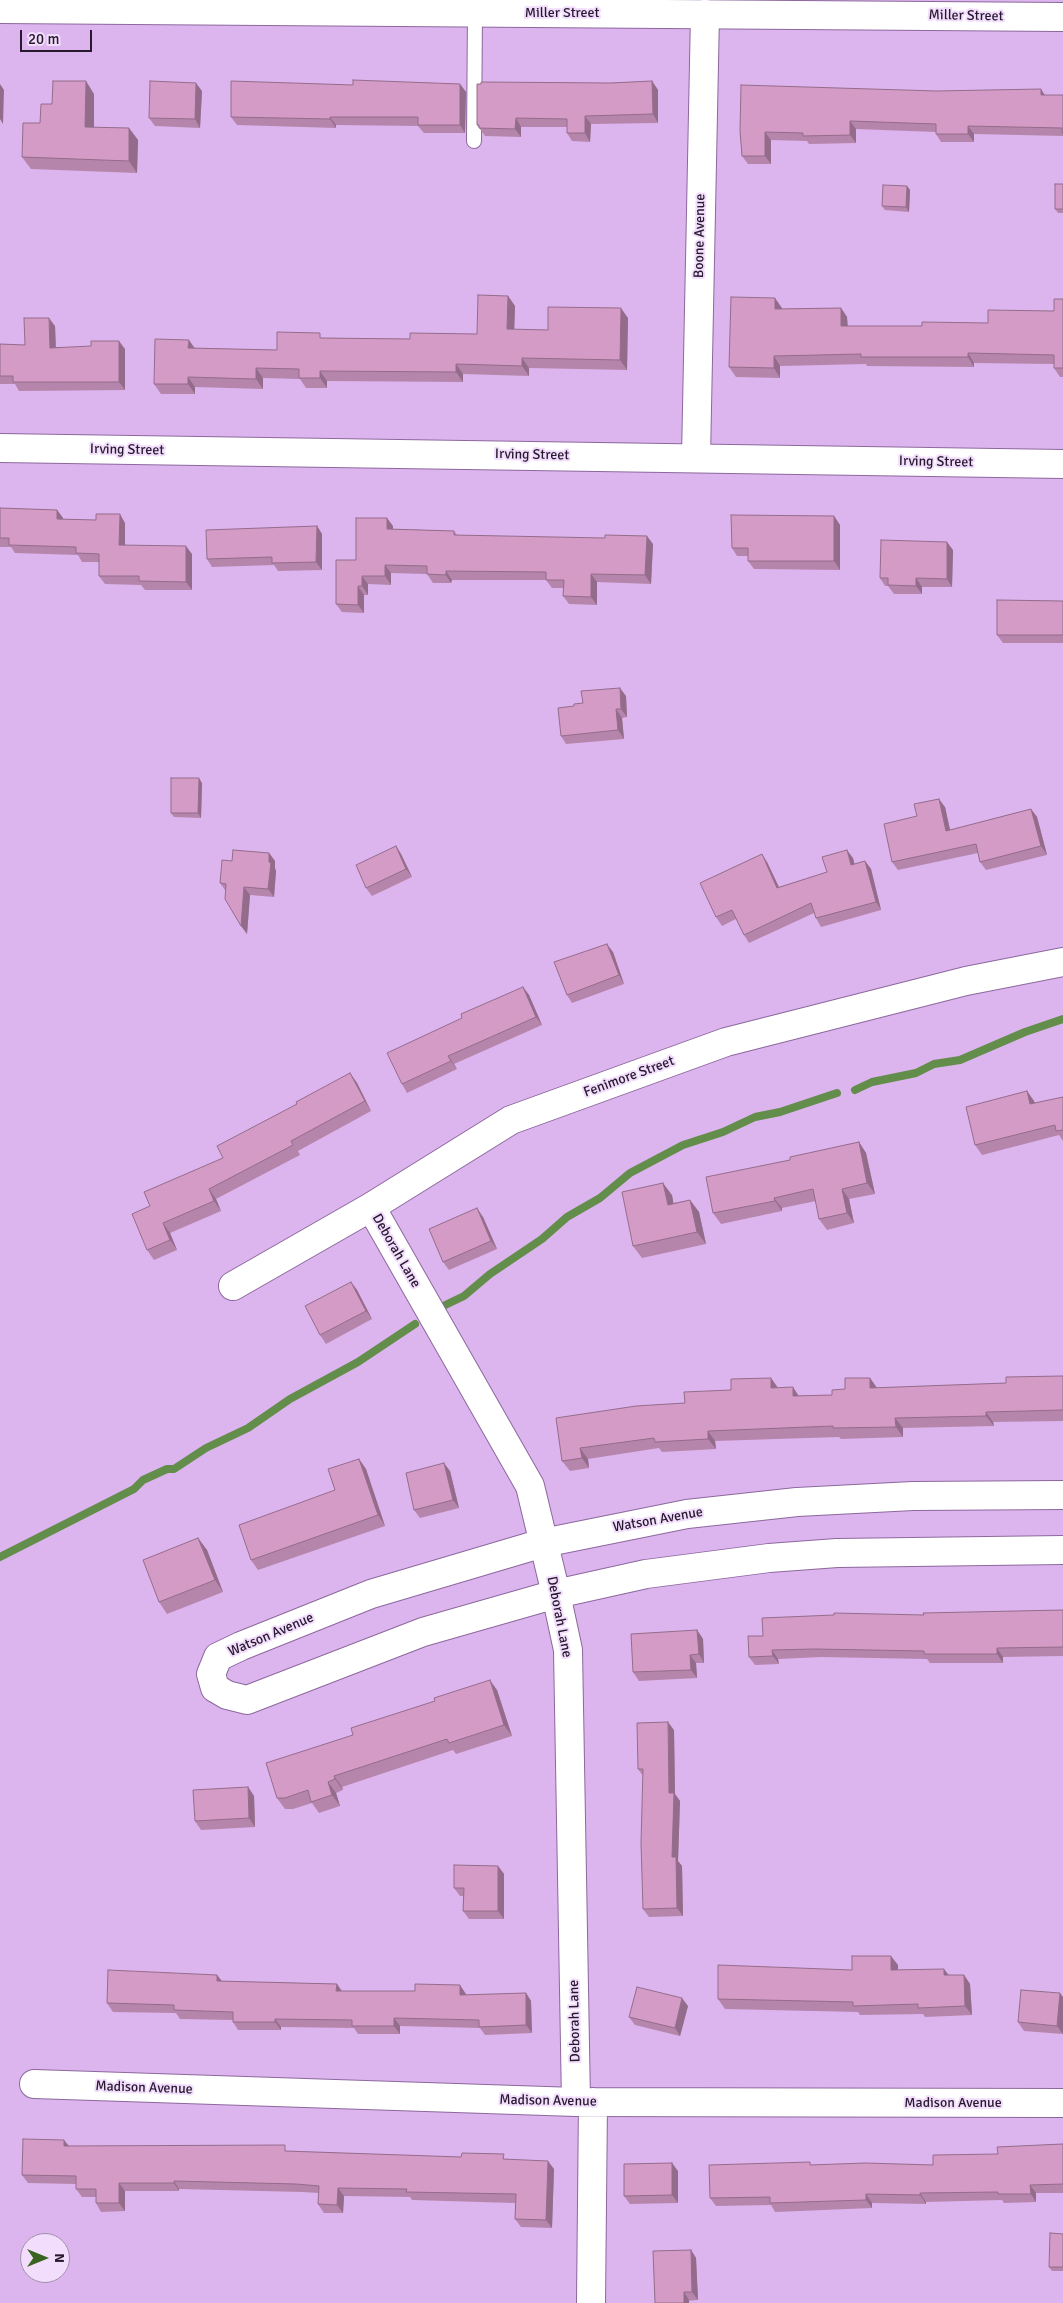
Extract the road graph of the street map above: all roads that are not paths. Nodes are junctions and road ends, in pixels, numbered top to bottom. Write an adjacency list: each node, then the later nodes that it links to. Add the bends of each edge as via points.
1 (0, 9): 2 (street, Miller Street)
2 (475, 12): 3 (street, Miller Street); 5 (lane)
3 (705, 14): 4 (street, Miller Street); 7 (street, Boone Avenue)
4 (1063, 17)
5 (474, 141)
6 (0, 448): 7 (street, Irving Street)
7 (696, 457): 8 (street, Irving Street)
8 (1063, 464)
9 (1063, 962): 10 (street, Fenimore Street, via 966,981 726,1042 511,1120)
10 (372, 1207): 11 (street, Fenimore Street); 13 (street, Deborah Lane, via 530,1486)
11 (233, 1286)
12 (1063, 1495): 13 (street, Watson Avenue, via 913,1496 797,1502 687,1514)
13 (543, 1542): 15 (street, Deborah Lane); 15 (street, Watson Avenue, via 371,1594 218,1657 211,1674 215,1688 247,1700 423,1632)
14 (1063, 1550): 15 (street, Watson Avenue, via 837,1553 769,1558 646,1574)
15 (556, 1594): 17 (street, Deborah Lane, via 568,1650)
16 (34, 2084): 17 (street, Madison Avenue)
17 (585, 2102): 18 (street, Madison Avenue); 19 (street, Deborah Lane)
18 (1063, 2103)
19 (591, 2303)

